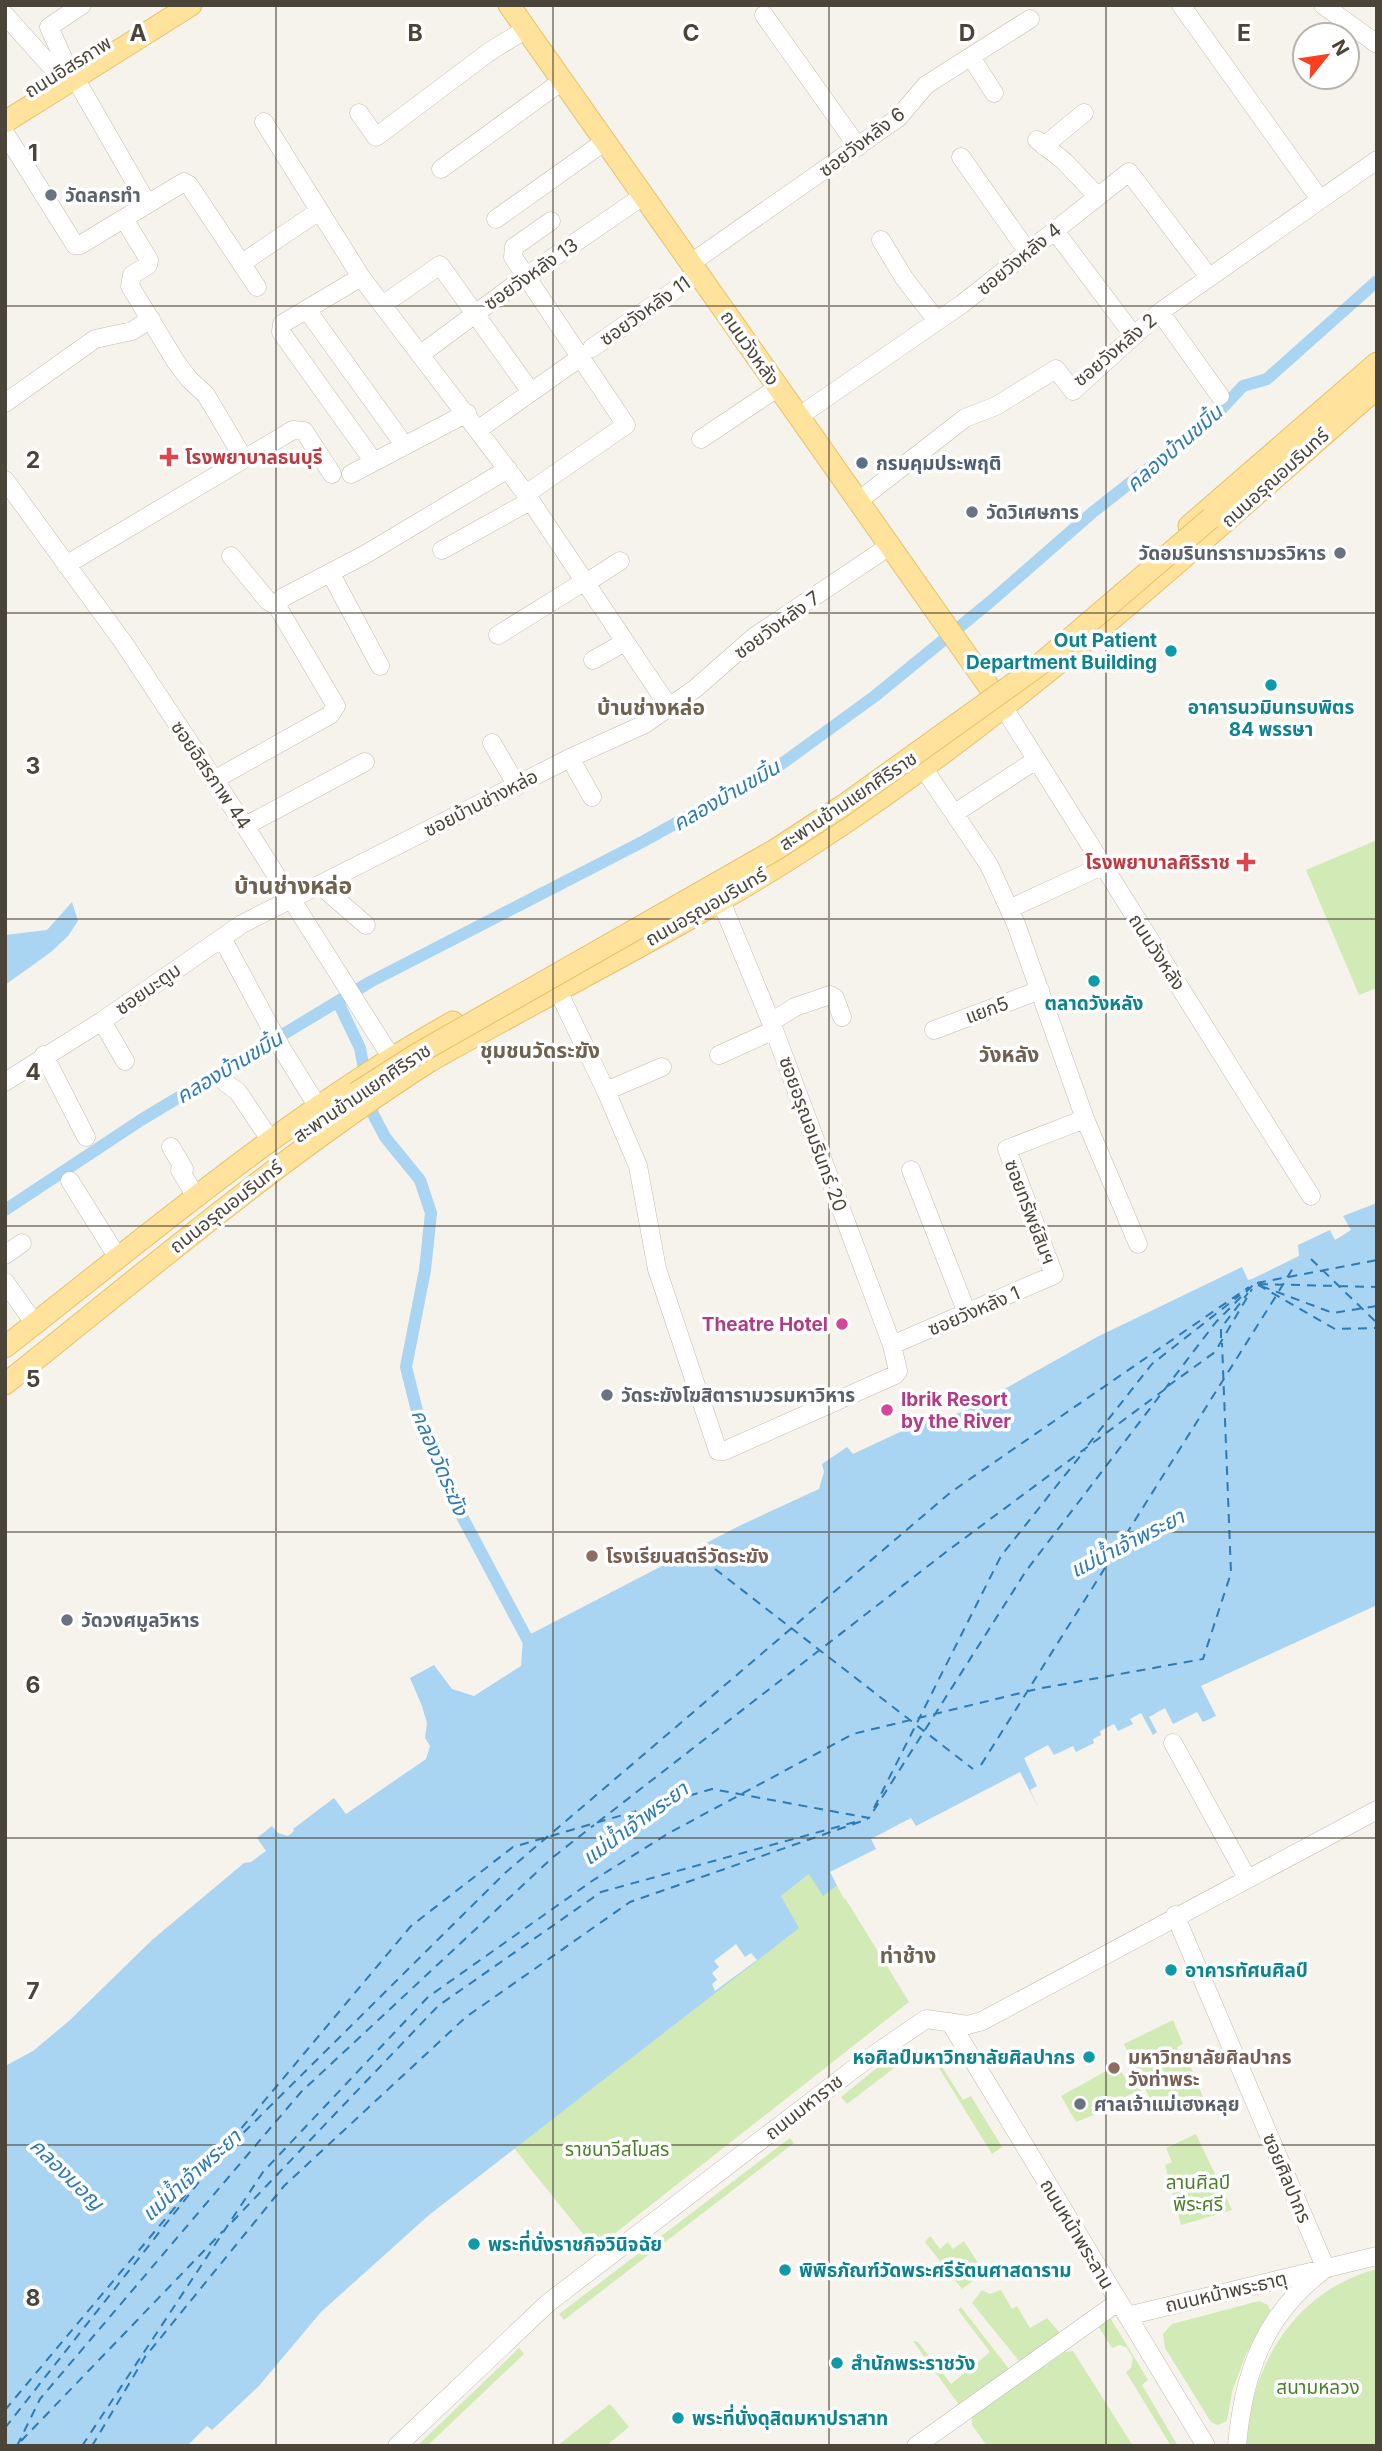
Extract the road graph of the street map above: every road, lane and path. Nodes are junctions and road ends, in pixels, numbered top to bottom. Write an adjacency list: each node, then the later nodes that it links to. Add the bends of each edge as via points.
1 (82, 5): 13 (street, via 50,27)
2 (167, 5): 13 (main road, ถนนอิสรภาพ)
3 (191, 5): 13 (main road)
4 (509, 5): 10 (main road, ถนนวังหลัง)
5 (1181, 5): 29 (street)
6 (1323, 5): 11 (street)
7 (5, 15): 13 (street)
8 (764, 15): 23 (street)
9 (1030, 19): 12 (street, ซอยวังหลัง 6)
10 (526, 29): 14 (main road, ถนนวังหลัง); 17 (street, via 376,137)
11 (1377, 44)
12 (971, 57): 15 (street); 23 (street, ซอยวังหลัง 6, via 926,85 898,118)
13 (66, 73): 16 (main road, ถนนอิสรภาพ); 19 (main road); 30 (street)
14 (562, 81): 22 (main road, ถนนวังหลัง); 26 (street)
15 (994, 93)
16 (5, 106)
17 (359, 113)
18 (1084, 113): 28 (street, via 1041,143)
19 (5, 122)
20 (264, 122): 31 (street)
21 (5, 133): 32 (street, via 71,242 80,245)
22 (604, 142): 27 (main road, ถนนวังหลัง); 33 (street)
23 (858, 147): 39 (street, ซอยวังหลัง 6)
24 (961, 157): 37 (street)
25 (1375, 166): 29 (street, ซอยวังหลัง 2)
26 (441, 169)
27 (643, 196): 39 (main road, ถนนวังหลัง); 41 (street, ซอยวังหลัง 13)
28 (1097, 196): 37 (street, ซอยวังหลัง 4); 42 (street, ซอยวังหลัง 4, via 1130,172)
29 (1319, 198): 42 (street, ซอยวังหลัง 2)
30 (147, 204): 32 (street); 38 (street, via 179,183 189,185)
31 (319, 211): 38 (street); 40 (street)
32 (124, 219): 48 (street, via 149,260 129,281)
33 (495, 219)
34 (551, 221): 41 (street, via 511,252)
35 (1061, 239): 50 (street)
36 (881, 240): 49 (street)
37 (1028, 251): 49 (street, ซอยวังหลัง 4)
38 (242, 264): 43 (street)
39 (694, 268): 51 (street, ซอยวังหลัง 11); 56 (main road, ถนนวังหลัง)
40 (361, 277): 44 (street); 45 (street)
41 (525, 277): 47 (street, ซอยวังหลัง 13); 51 (street)
42 (1209, 277): 46 (street, ซอยวังหลัง 2)
43 (257, 287)
44 (384, 304): 47 (street, via 440,265); 52 (street)
45 (307, 310): 66 (street); 68 (street, via 282,324 281,332)
46 (1160, 312): 50 (street, ซอยวังหลัง 2); 59 (street)
47 (475, 314): 52 (street, ซอยวังหลัง 13); 58 (street)
48 (151, 319): 61 (street, via 132,331 95,340); 67 (street, via 189,379 206,395)
49 (937, 321): 63 (street, ซอยวังหลัง 4)
50 (1134, 336): 76 (street, ซอยวังหลัง 2, via 1073,391 1056,369 996,406 965,418)
51 (586, 352): 58 (street, ซอยวังหลัง 11); 75 (street, via 626,425)
52 (421, 354): 62 (street)
53 (1377, 356): 74 (main road, via 1271,443)
54 (1377, 363): 69 (main road, ถนนอรุณอมรินทร์)
55 (1377, 375): 145 (main road, สะพานข้ามแยกศิริราช, bridge, via 1060,649 958,726 775,850 375,1081 252,1169)
56 (778, 388): 63 (main road, ถนนวังหลัง); 65 (street)
57 (1377, 388): 69 (main road, ถนนอรุณอมรินทร์)
58 (531, 392): 64 (street, ซอยวังหลัง 11)
59 (1220, 396)
60 (1377, 402): 77 (main road, via 1289,478)
61 (5, 403)
62 (467, 413): 64 (street); 66 (street)
63 (798, 417): 76 (main road, ถนนวังหลัง)
64 (479, 429): 70 (street)
65 (701, 439)
66 (405, 446): 68 (street)
67 (244, 459): 71 (street, via 299,429); 82 (street)
68 (374, 462): 72 (street)
69 (1271, 468): 74 (main road, ถนนอรุณอมรินทร์); 77 (main road, ถนนอรุณอมรินทร์)
70 (508, 469): 75 (street); 83 (street)
71 (332, 474)
72 (351, 474)
73 (5, 480): 82 (street, ซอยอิสรภาพ 44)
74 (1234, 488): 90 (main road, ถนนอรุณอมรินทร์)
75 (528, 498): 79 (street); 84 (street)
76 (857, 502): 78 (main road, ถนนวังหลัง)
77 (1241, 508): 92 (main road, ถนนอรุณอมรินทร์)
78 (888, 547): 90 (main road, ถนนวังหลัง); 91 (street, ซอยวังหลัง 7, via 754,637)
79 (442, 550)
80 (231, 556): 85 (street)
81 (620, 561): 84 (street)
82 (66, 565): 98 (street, ซอยอิสรภาพ 44)
83 (331, 574): 85 (street, via 282,598); 89 (street)
84 (586, 582): 86 (street); 87 (street)
85 (277, 606): 98 (street, via 335,711)
86 (498, 635)
87 (625, 642): 88 (street); 91 (street)
88 (593, 660)
89 (380, 666)
90 (993, 689): 92 (main road, ถนนวังหลัง); 110 (main road, ถนนอรุณอมรินทร์, via 821,811)
91 (669, 707): 94 (street, ซอยบ้านช่างหล่อ, via 645,724)
92 (1004, 708): 95 (street, ถนนวังหลัง); 97 (main road, ถนนอรุณอมรินทร์)
93 (492, 743): 99 (street)
94 (569, 758): 99 (street, ซอยบ้านช่างหล่อ); 100 (street)
95 (1036, 760): 101 (street); 103 (street, ถนนวังหลัง)
96 (365, 762): 102 (street)
97 (922, 766): 101 (street); 106 (main road, ถนนอรุณอมรินทร์, via 823,838)
98 (215, 780): 102 (street, ซอยอิสรภาพ 44)
99 (517, 786): 104 (street, ซอยบ้านช่างหล่อ)
100 (592, 797)
101 (955, 813): 107 (street, via 989,865)
102 (245, 826): 105 (street, ซอยอิสรภาพ 44)
103 (1102, 866): 107 (street); 133 (street, ถนนวังหลัง)
104 (321, 886): 105 (street, ซอยบ้านช่างหล่อ); 108 (street)
105 (292, 897): 109 (street, ซอยมะตูม); 120 (street, ซอยอิสรภาพ 44, via 351,992)
106 (720, 899): 112 (main road, ถนนอรุณอมรินทร์); 115 (street, ซอยอรุณอมรินทร์ 20)
107 (1009, 909): 111 (street)
108 (366, 925)
109 (222, 938): 114 (street, ซอยมะตูม); 126 (street)
110 (547, 968): 112 (main road); 120 (main road, ถนนอรุณอมรินทร์)
111 (1040, 990): 116 (street, แยก5); 127 (street)
112 (558, 991): 122 (main road, ถนนอรุณอมรินทร์); 125 (street)
113 (842, 1017): 115 (street, via 830,995 795,1007)
114 (102, 1021): 117 (street, ซอยมะตูม); 119 (street)
115 (773, 1026): 118 (street); 143 (street, ซอยอรุณอมรินทร์ 20)
116 (934, 1030)
117 (44, 1055): 123 (street, ซอยมะตูม); 128 (street)
118 (719, 1055)
119 (125, 1061)
120 (384, 1063): 122 (street, ซอยอิสรภาพ 44); 126 (main road, ถนนอรุณอมรินทร์)
121 (662, 1067): 125 (street)
122 (404, 1078): 146 (main road, ถนนอรุณอมรินทร์, via 230,1202)
123 (5, 1082)
124 (226, 1083): 129 (street, via 238,1092)
125 (607, 1091): 143 (street, ซอยอรุณอมรินทร์ 20, via 638,1166 657,1269 718,1451 898,1371)
126 (318, 1107): 129 (main road, ถนนอรุณอมรินทร์)
127 (1085, 1119): 136 (street); 139 (street, ซอยทรัพย์สินฯ, via 1007,1149)
128 (86, 1137)
129 (271, 1140): 134 (main road, ถนนอรุณอมรินทร์)
130 (171, 1147): 134 (street)
131 (911, 1170): 141 (street)
132 (71, 1181): 138 (street)
133 (1311, 1196)
134 (196, 1197): 138 (main road, ถนนอรุณอมรินทร์)
135 (22, 1242): 137 (street)
136 (1138, 1244)
137 (5, 1255)
138 (118, 1258): 142 (main road, ถนนอรุณอมรินทร์)
139 (1054, 1275): 141 (street, ซอยวังหลัง 1)
140 (5, 1282): 142 (street)
141 (967, 1313): 143 (street, ซอยวังหลัง 1)
142 (35, 1324): 144 (main road, ถนนอรุณอมรินทร์)
143 (892, 1345)
144 (5, 1348)
145 (5, 1364)
146 (5, 1384)
147 (1173, 1743): 149 (street)
148 (1377, 1810): 149 (street, ถนนมหาราช)
149 (1247, 1878): 150 (street, ถนนมหาราช)
150 (1175, 1915): 151 (street, ถนนมหาราช, via 982,2021 968,2025); 153 (street, ซอยศิลปากร)
151 (950, 2022): 154 (street, ถนนหน้าพระลาน); 155 (street, ถนนมหาราช, via 919,2022 548,2303)
152 (1377, 2256): 153 (street, ถนนหน้าพระธาตุ)
153 (1326, 2269): 154 (street, ถนนหน้าพระธาตุ); 158 (street, ถนนหน้าพระธาตุ, via 1304,2286 1273,2324 1252,2365 1242,2397)
154 (1122, 2309): 156 (street); 157 (street, ถนนหน้าพระลาน)
155 (397, 2446)
156 (916, 2446)
157 (1206, 2446)
158 (1237, 2446)

